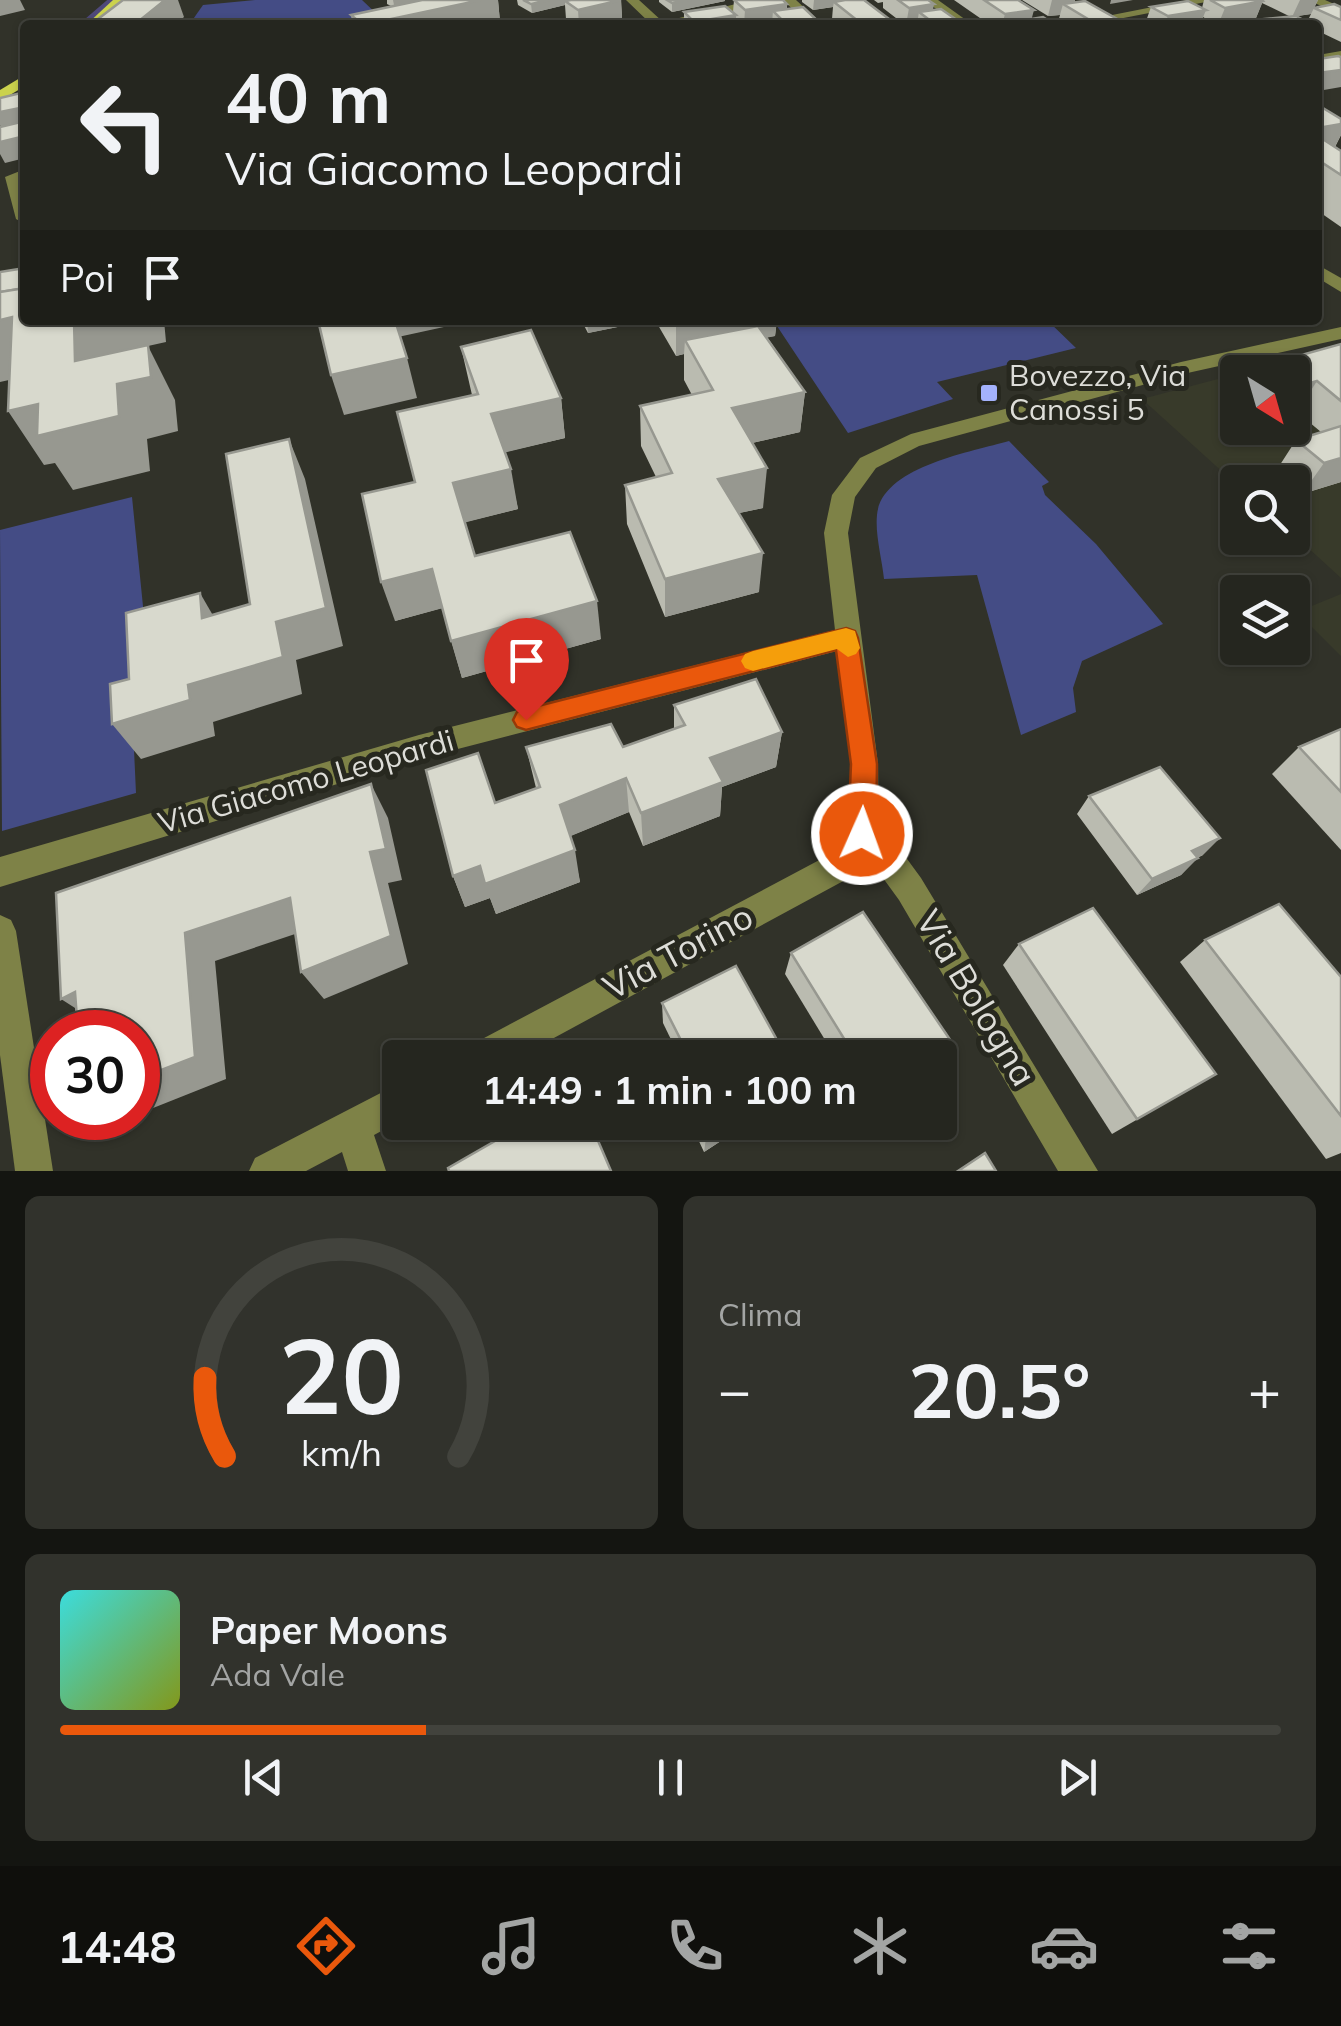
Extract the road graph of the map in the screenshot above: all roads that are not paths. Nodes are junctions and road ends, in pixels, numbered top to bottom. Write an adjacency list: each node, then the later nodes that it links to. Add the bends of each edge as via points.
1 (120, 0): 11 (main road)
2 (632, 0): 12 (street)
3 (767, 0): 13 (street)
4 (789, 0): 14 (street)
5 (930, 0): 15 (street)
6 (1210, 0): 10 (street)
7 (1315, 0): 9 (street)
8 (1094, 8): 10 (street)
9 (1341, 12)
10 (1108, 16): 16 (street)
11 (98, 20)
12 (656, 20)
13 (683, 20)
14 (811, 20)
15 (960, 20)
16 (1115, 20)
17 (20, 175): 18 (street, via 13,177)
18 (20, 202)
19 (1341, 321): 21 (street)
20 (1341, 332): 21 (street)
21 (1260, 349): 22 (street, via 911,441 868,463 844,495 836,533)
22 (846, 638): 23 (street, via 864,764); 24 (street, Via Giacomo Leopardi, via 419,747)
23 (862, 834): 26 (street, Via Torino, via 836,868); 32 (street, Via Bologna, via 880,847 910,889)
24 (0, 872)
25 (0, 931): 29 (street)
26 (516, 1040)
27 (382, 1111): 28 (street)
28 (353, 1126): 30 (street); 31 (street)
29 (34, 1171)
30 (268, 1171)
31 (366, 1171)
32 (1079, 1171)

